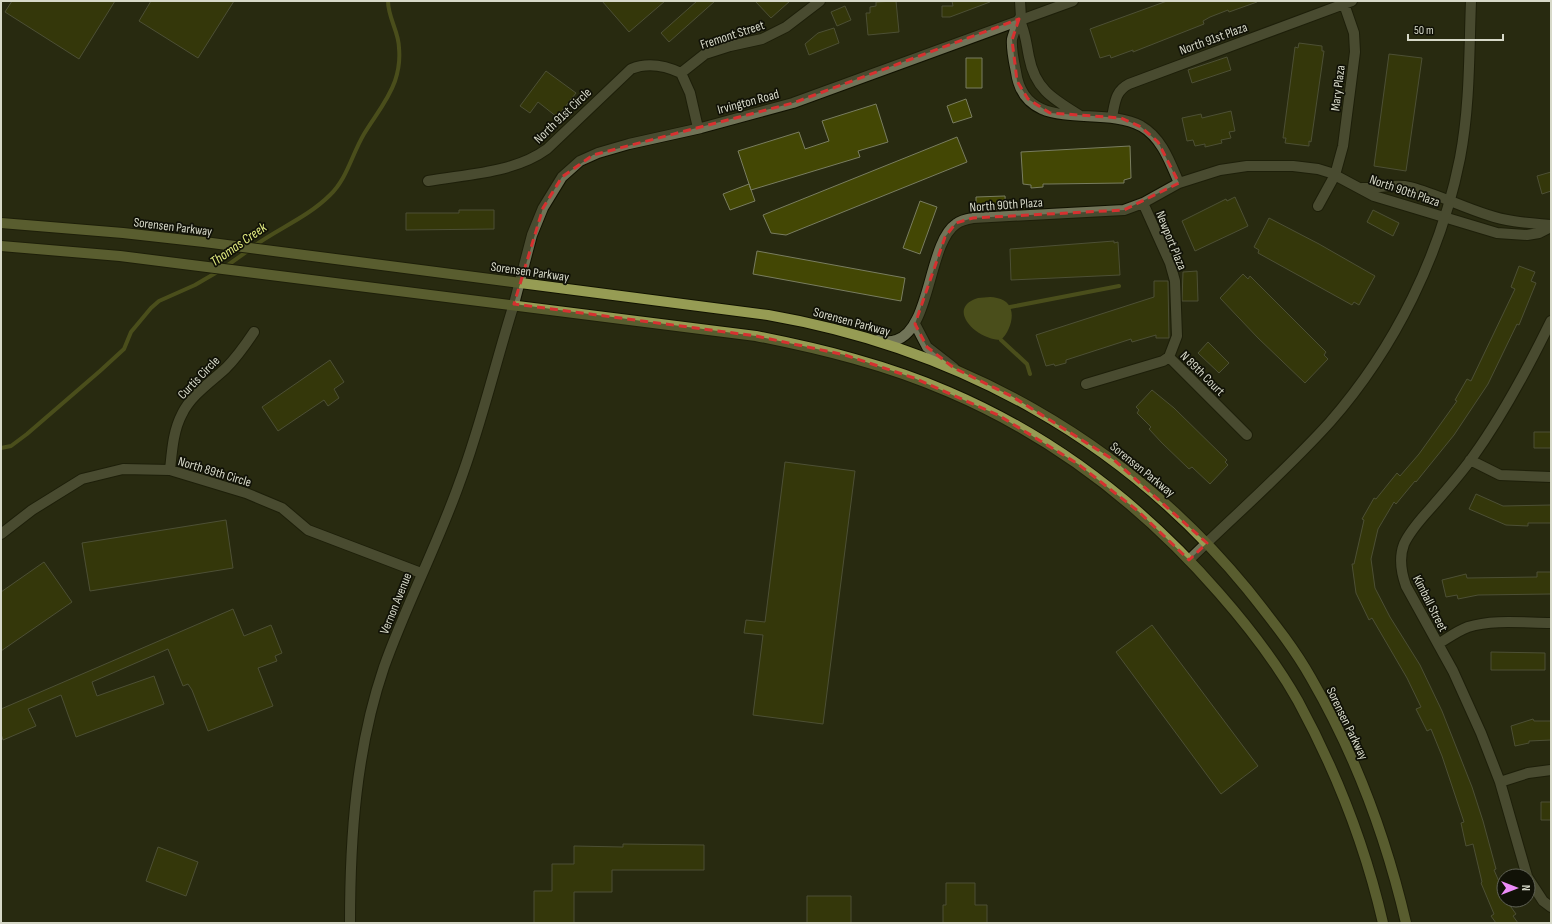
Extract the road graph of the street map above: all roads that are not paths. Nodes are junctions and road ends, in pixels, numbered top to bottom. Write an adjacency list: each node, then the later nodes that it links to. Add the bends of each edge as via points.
1 (820, 1): 7 (street, Fremont Street, via 786,27 762,38 706,54)
2 (1020, 1): 6 (street)
3 (1073, 1): 6 (street, Irvington Road)
4 (1471, 1): 15 (street, via 1464,129)
5 (1348, 2): 9 (street, North 91st Plaza, via 1129,84 1120,90 1116,97); 11 (street, Mary Plaza, via 1355,52 1343,146)
6 (1020, 19): 8 (street, via 1026,35 1032,72 1038,84 1056,101); 8 (street, via 1012,40 1017,81 1022,92 1045,112); 10 (street, Irvington Road, via 814,96)
7 (681, 73): 10 (street, via 690,93); 12 (street, North 91st Circle, via 654,64 638,66 631,69 547,149 533,159 514,166)
8 (1079, 115): 9 (street)
9 (1112, 117): 13 (street, via 1131,122 1151,133 1166,153)
10 (698, 128): 22 (street, Irvington Road, via 598,153 570,168 557,183 542,208)
11 (1335, 175): 13 (street, North 90th Plaza, via 1310,167 1247,166 1220,170); 14 (street, North 90th Plaza); 17 (street, Mary Plaza)
12 (428, 181)
13 (1179, 183): 16 (street, North 90th Plaza)
14 (1358, 187): 15 (street, North 90th Plaza, via 1401,186); 18 (street, North 90th Plaza, via 1374,196)
15 (1449, 201): 18 (street); 20 (street, North 90th Plaza, via 1508,221)
16 (1143, 203): 25 (street, North 90th Plaza, via 1124,210 973,218 956,224 945,237); 28 (street, Newport Plaza, via 1170,263 1175,282 1177,336)
17 (1318, 206)
18 (1445, 217): 20 (street, North 90th Plaza, via 1512,235 1539,233); 36 (street, via 1428,264 1401,320 1352,394 1307,446)
19 (1, 223): 22 (main road, Sorensen Parkway, via 204,242)
20 (1551, 226)
21 (1, 246): 23 (main road, via 95,253)
22 (519, 283): 23 (street, Irvington Road); 27 (main road, Sorensen Parkway, via 768,315 825,326)
23 (514, 304): 37 (main road, via 756,336 845,355 914,378 998,415 1078,464 1138,511); 38 (street, Vernon Avenue, via 460,483)
24 (1551, 321): 32 (street, Kimball Street, via 1515,391)
25 (915, 324): 27 (street, via 904,337 895,341); 29 (street, via 927,347)
26 (254, 332): 33 (street, Curtis Circle, via 244,348 199,392 182,413 174,435)
27 (876, 340): 29 (main road, Sorensen Parkway)
28 (1169, 357): 30 (street, N 89th Court); 31 (street, N 89th Court)
29 (954, 368): 36 (main road, Sorensen Parkway, via 1013,397 1086,441 1144,485)
30 (1086, 384)
31 (1247, 435)
32 (1470, 460): 34 (street, via 1500,475); 40 (street, Kimball Street, via 1417,524 1402,550 1402,572 1406,586)
33 (170, 470): 35 (street, North 89th Circle, via 123,469 82,479 32,510); 38 (street, North 89th Circle, via 246,493 282,508 308,530)
34 (1551, 477)
35 (1, 534)
36 (1207, 543): 37 (street); 48 (main road, Sorensen Parkway, via 1293,648 1334,720 1376,816)
37 (1189, 560): 47 (main road, via 1259,642 1297,700 1331,766 1347,807 1370,873)
38 (421, 573): 46 (street, Vernon Avenue, via 384,668 370,714 352,832)
39 (1551, 624): 40 (street, via 1487,623 1461,631)
40 (1438, 644): 42 (street, Kimball Street, via 1463,692)
41 (1551, 770): 42 (street, via 1528,773)
42 (1500, 782): 43 (street, Kimball Street)
43 (1524, 868)
44 (1536, 890): 45 (street, Kimball Street)
45 (1551, 907)
46 (350, 923)
47 (1383, 923)
48 (1406, 923)

